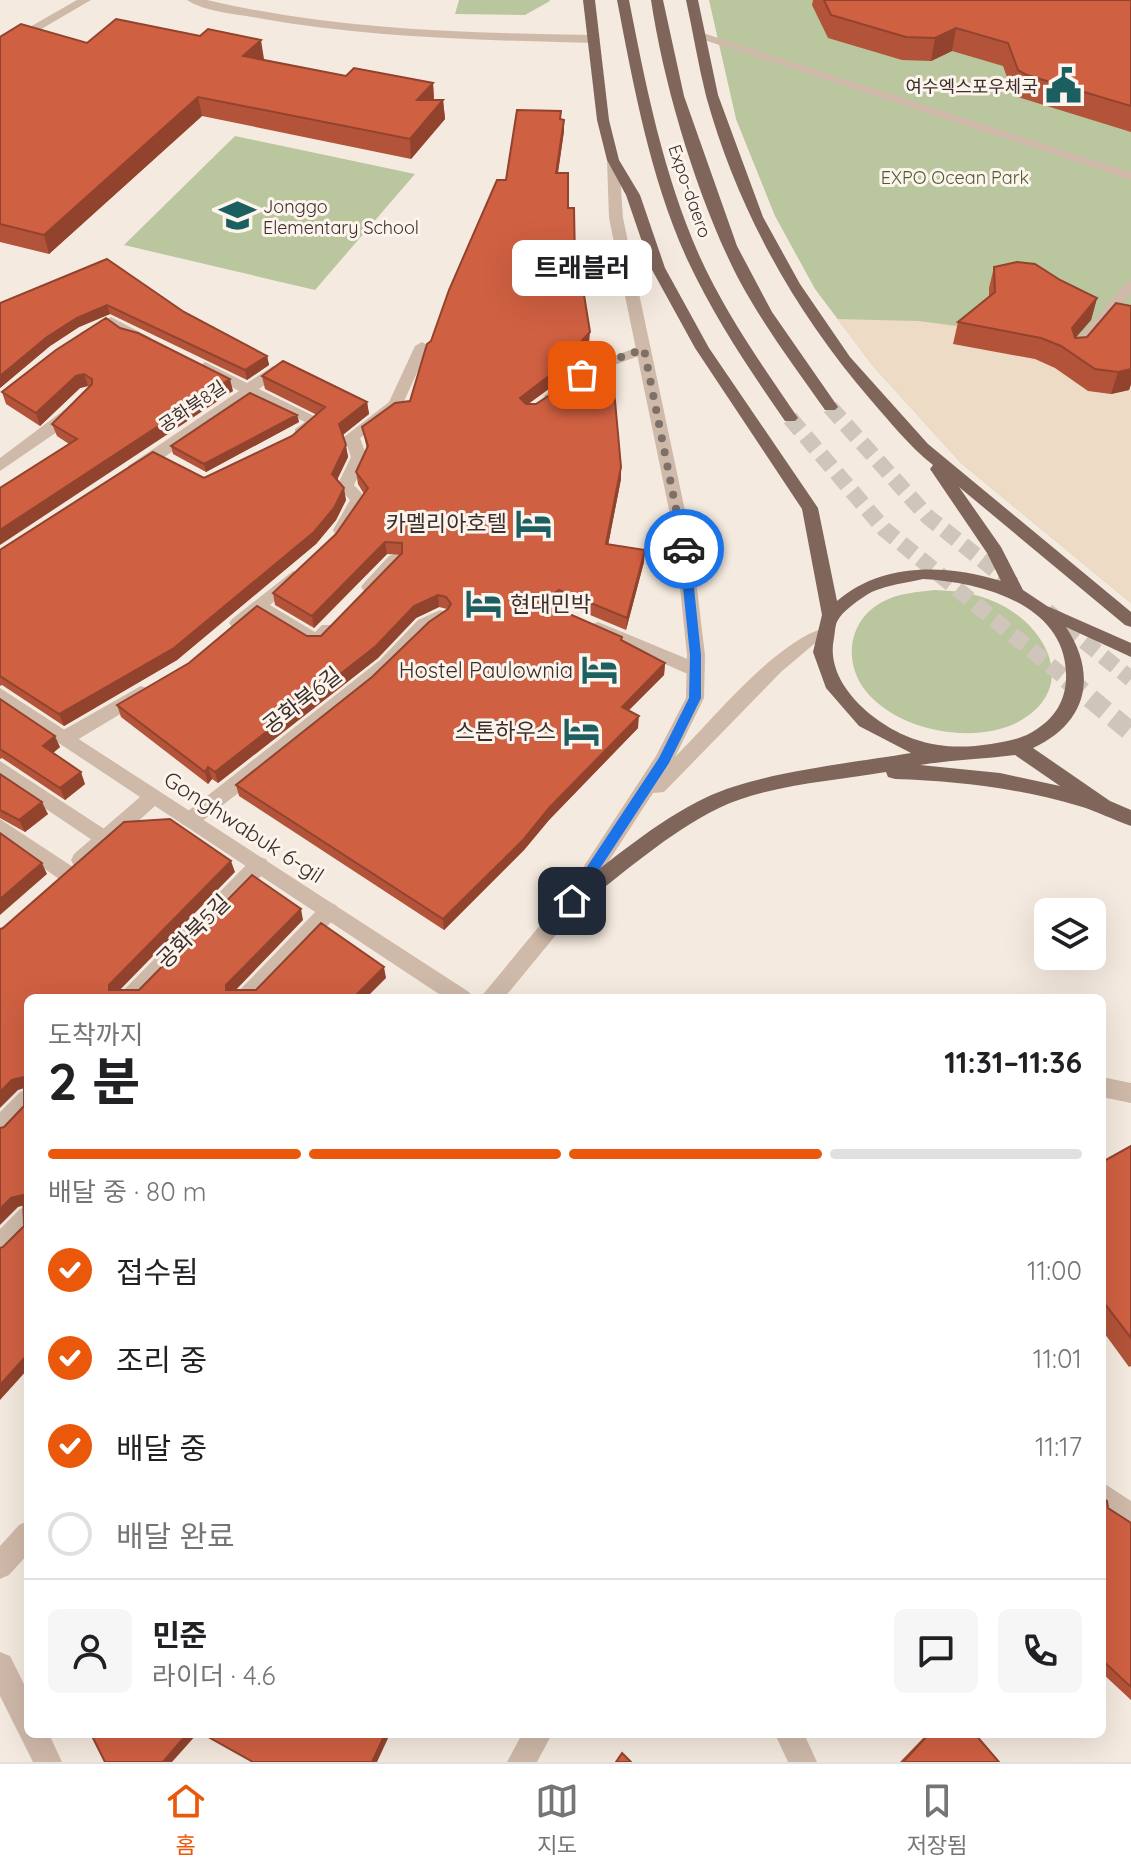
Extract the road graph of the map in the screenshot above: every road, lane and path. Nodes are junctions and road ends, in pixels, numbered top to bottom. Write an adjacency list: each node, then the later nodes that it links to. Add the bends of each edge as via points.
1 (85, 0): 9 (street)
2 (193, 0): 8 (street, via 279,19 402,35)
3 (589, 0): 8 (main road)
4 (623, 0): 24 (main road, Expo-daero, via 645,114 683,232 732,332)
5 (657, 0): 23 (main road, Expo-daero, via 681,113 725,231 766,313)
6 (692, 0): 7 (main road)
7 (699, 35): 11 (street); 26 (main road, via 731,152 756,217 785,271 845,360)
8 (594, 39): 10 (main road)
9 (0, 49)
10 (613, 160): 16 (street, via 616,218); 37 (main road, via 633,195 658,268 678,307 810,508)
11 (1131, 176)
12 (1131, 285): 17 (street)
13 (73, 342): 14 (street, via 111,321 130,335)
14 (161, 345)
15 (422, 346): 29 (street, via 396,405 352,437 359,457 345,486 359,499)
16 (644, 349): 22 (street, via 591,369); 44 (street, via 683,539)
17 (1073, 354)
18 (187, 358): 20 (street)
19 (278, 369): 20 (street, 공화북8길)
20 (250, 391): 25 (street, 공화북8길, via 316,421); 28 (street, 공화북8길, via 163,458)
21 (86, 394): 27 (street, via 51,429)
22 (544, 401)
23 (830, 407)
24 (790, 418)
25 (286, 442)
26 (922, 448): 32 (main road, via 995,551); 39 (main road)
27 (0, 466)
28 (118, 480)
29 (331, 542)
30 (395, 560): 33 (street)
31 (302, 569): 34 (street)
32 (1016, 594): 35 (main road); 37 (main road, via 971,577 923,573 859,590)
33 (360, 598)
34 (258, 606): 38 (street, via 317,641); 42 (street)
35 (1039, 608): 43 (main road); 48 (main road, via 1055,623 1075,658 1075,694 1056,725)
36 (440, 616): 56 (street, 공화북6길)
37 (831, 616): 41 (main road)
38 (338, 619)
39 (1131, 621)
40 (585, 623): 44 (street)
41 (824, 634): 49 (main road, via 823,664 849,709 902,742); 54 (street, via 775,667)
42 (221, 637)
43 (1131, 651)
44 (696, 670): 54 (street, via 689,712)
45 (158, 683): 47 (street)
46 (0, 695): 47 (street, Gonghwabuk 6-gil)
47 (65, 738): 52 (street, Gonghwabuk 6-gil)
48 (1018, 747): 49 (main road, via 983,754); 53 (main road)
49 (946, 753): 51 (main road)
50 (0, 768): 58 (street)
51 (847, 773): 53 (main road, via 988,776); 60 (main road, via 775,784 698,809)
52 (154, 796): 56 (street, Gonghwabuk 6-gil); 58 (street)
53 (1103, 806): 55 (main road)
54 (629, 816): 60 (street)
55 (1131, 818)
56 (190, 820): 59 (street, Gonghwabuk 6-gil)
57 (0, 827): 58 (street, via 61,878)
58 (105, 839)
59 (259, 865): 61 (street, Gonghwabuk 6-gil); 62 (street, 공화북5길)
60 (572, 901): 65 (street)
61 (329, 911): 63 (street); 64 (street, Gonghwabuk 6-gil)
62 (131, 994)
63 (247, 994)
64 (456, 994)
65 (494, 994)
66 (1106, 1088): 67 (street)
67 (1131, 1093)
68 (24, 1103): 69 (street)
69 (0, 1127)
70 (24, 1221): 71 (street)
71 (0, 1245)
72 (1106, 1498): 73 (street)
73 (1131, 1518)
74 (24, 1539): 75 (street)
75 (0, 1566)
76 (0, 1666): 77 (street)
77 (24, 1714)
78 (36, 1738): 81 (street)
79 (536, 1738): 82 (street)
80 (791, 1738): 83 (street)
81 (48, 1762)
82 (521, 1762)
83 (803, 1762)

